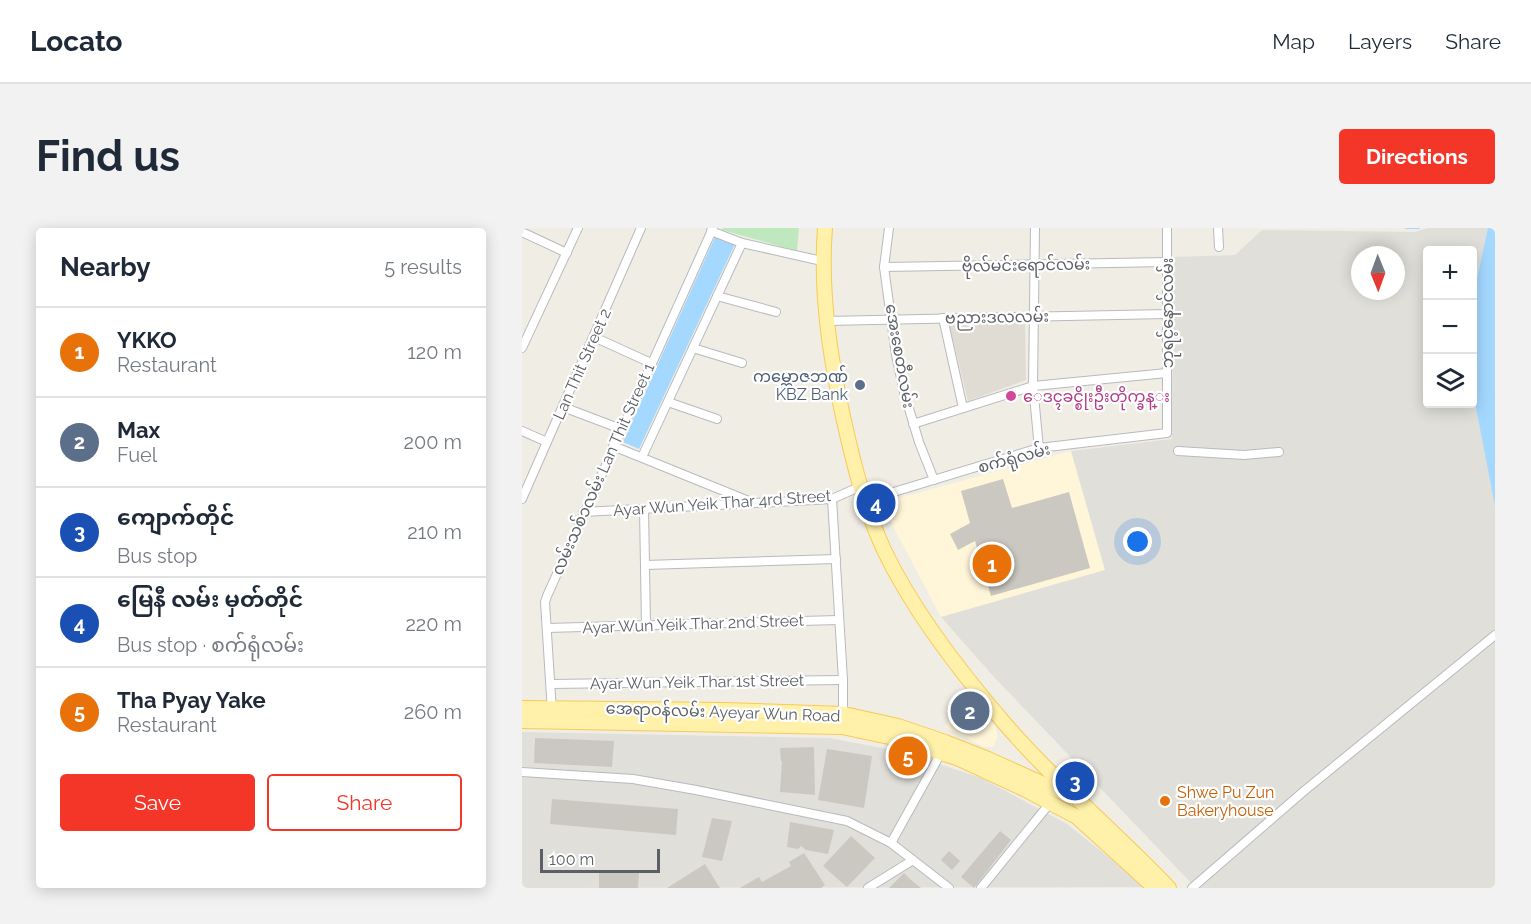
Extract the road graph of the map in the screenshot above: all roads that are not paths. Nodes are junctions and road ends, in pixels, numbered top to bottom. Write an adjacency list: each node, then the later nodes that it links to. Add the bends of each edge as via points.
1 (578, 228): 12 (street)
2 (641, 228): 24 (street, Lan Thit Street 2)
3 (825, 228): 13 (main road)
4 (889, 228): 16 (street, အေးစေတီလမ်း)
5 (1035, 228): 15 (street)
6 (1167, 228): 14 (street, ဘုရင့်နောင်လမ်း)
7 (1218, 228): 11 (street)
8 (712, 230): 10 (street); 27 (street, လမ်းသစ်၁လမ်း Lan Thit Street 1)
9 (522, 232): 12 (street)
10 (742, 243): 13 (street); 17 (street)
11 (1219, 247)
12 (567, 253): 25 (street)
13 (822, 261): 23 (main road)
14 (1167, 262): 15 (street, ဗိုလ်မင်းရောင်လမ်း); 19 (street, ဘုရင့်နောင်လမ်း)
15 (1034, 264): 16 (street, ဗိုလ်မင်းရောင်လမ်း); 20 (street)
16 (884, 267): 22 (street, အေးစေတီလမ်း)
17 (717, 296): 18 (street); 26 (street)
18 (776, 312)
19 (1168, 314): 20 (street, ဗညားဒလလမ်း); 29 (street, ဘုရင့်နောင်လမ်း)
20 (1034, 317): 21 (street, ဗညားဒလလမ်း); 30 (street)
21 (942, 318): 22 (street, ဗညားဒလလမ်း); 33 (street)
22 (892, 319): 23 (street, ဗညားဒလလမ်း); 35 (street, အေးစေတီလမ်း, via 896,355)
23 (826, 321): 46 (main road)
24 (594, 337): 27 (street); 32 (street, Lan Thit Street 2)
25 (522, 348)
26 (693, 348): 28 (street); 31 (street)
27 (651, 363): 36 (street, လမ်းသစ်၁လမ်း Lan Thit Street 1)
28 (742, 363)
29 (1167, 373): 30 (street); 38 (street, ဘုရင့်နောင်လမ်း)
30 (1033, 386): 33 (street); 41 (street)
31 (668, 402): 34 (street); 44 (street)
32 (563, 407): 36 (street); 39 (street, Lan Thit Street 2)
33 (963, 408): 35 (street)
34 (717, 419)
35 (914, 424): 45 (street, အေးစေတီလမ်း)
36 (621, 429): 40 (street, လမ်းသစ်၁လမ်း Lan Thit Street 1)
37 (522, 431): 39 (street)
38 (1167, 433): 41 (street, စက်ရုံလမ်း)
39 (547, 442): 47 (street, Lan Thit Street 2)
40 (613, 446): 44 (street); 52 (street, လမ်းသစ်၁လမ်း Lan Thit Street 1)
41 (1039, 448): 45 (street, စက်ရုံလမ်း)
42 (1178, 450): 43 (street)
43 (1279, 452)
44 (642, 458): 50 (street)
45 (934, 480): 49 (street, စက်ရုံလမ်း)
46 (859, 487): 48 (street, Ayar Wun Yeik Thar 4rd Street); 49 (main road)
47 (522, 499)
48 (832, 499): 50 (street, Ayar Wun Yeik Thar 4rd Street); 53 (street)
49 (864, 501): 69 (main road, via 885,550 952,659 1007,726)
50 (754, 503): 51 (street, Ayar Wun Yeik Thar 4rd Street)
51 (644, 509): 52 (street, Ayar Wun Yeik Thar 4rd Street); 54 (street)
52 (583, 512): 57 (street, လမ်းသစ်၁လမ်း Lan Thit Street 1, via 547,596)
53 (836, 559): 54 (street); 55 (street)
54 (645, 565): 56 (street)
55 (839, 620): 56 (street, Ayar Wun Yeik Thar 2nd Street); 59 (street)
56 (646, 626): 57 (street, Ayar Wun Yeik Thar 2nd Street)
57 (547, 628): 60 (street, လမ်းသစ်၁လမ်း Lan Thit Street 1)
58 (1495, 635): 78 (street)
59 (843, 680): 60 (street, Ayar Wun Yeik Thar 1st Street); 64 (street)
60 (552, 684): 62 (street, လမ်းသစ်၁လမ်း Lan Thit Street 1)
61 (522, 708): 62 (main road, အေရာဝန်လမ်း Ayeyar Wun Road)
62 (552, 715): 63 (main road, အေရာဝန်လမ်း Ayeyar Wun Road); 64 (main road, အေရာဝန်လမ်း Ayeyar Wun Road)
63 (522, 721)
64 (843, 721): 65 (main road, အေရာဝန်လမ်း Ayeyar Wun Road); 66 (main road, အေရာဝန်လမ်း Ayeyar Wun Road, via 898,726)
65 (941, 753): 66 (main road, အေရာဝန်လမ်း Ayeyar Wun Road); 71 (street)
66 (985, 764): 68 (main road); 69 (main road)
67 (522, 772): 71 (street, via 633,779 706,792 847,821)
68 (1050, 804): 70 (main road); 76 (street)
69 (1085, 804): 70 (main road); 73 (main road)
70 (1077, 817): 73 (main road)
71 (891, 843): 72 (street)
72 (913, 860): 74 (street); 75 (street)
73 (1147, 881): 77 (main road)
74 (868, 888)
75 (950, 888)
76 (981, 888)
77 (1169, 888)
78 (1192, 888)

